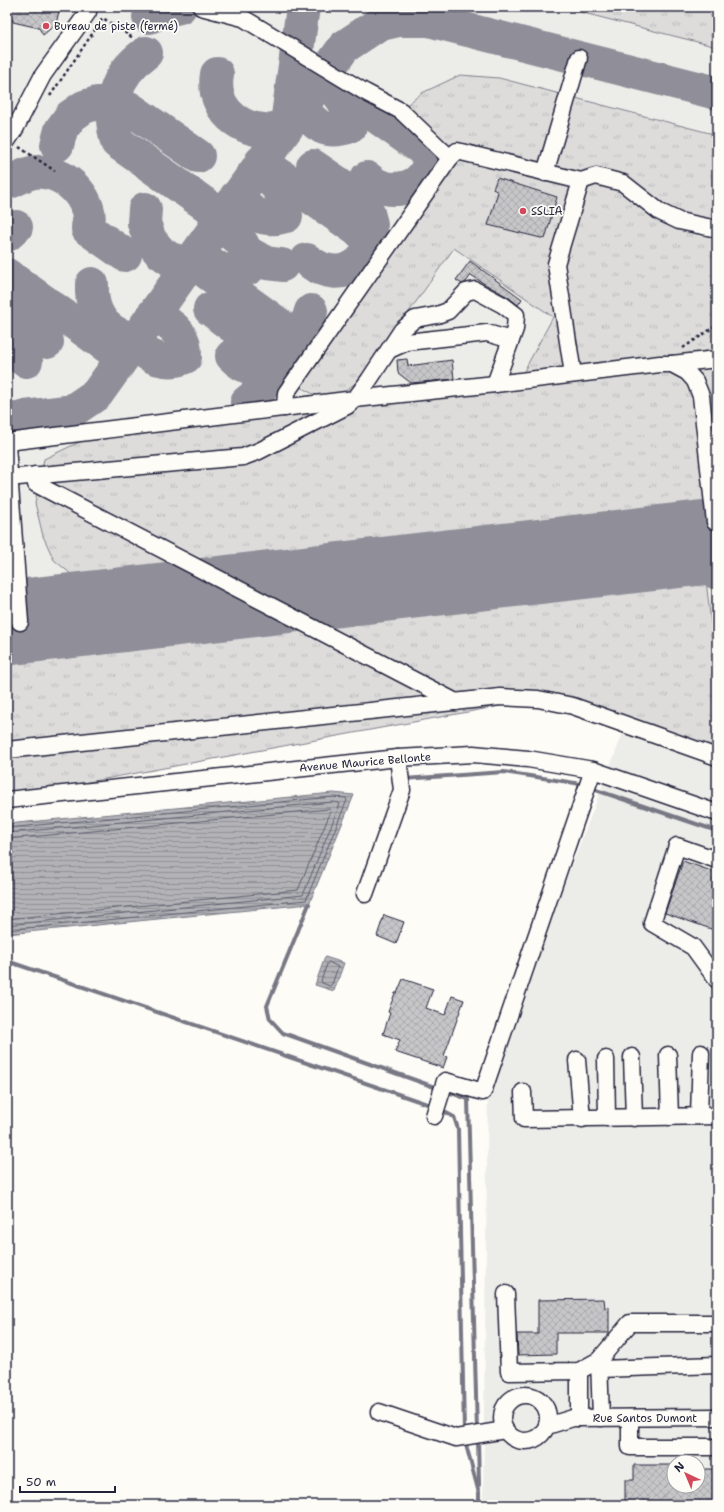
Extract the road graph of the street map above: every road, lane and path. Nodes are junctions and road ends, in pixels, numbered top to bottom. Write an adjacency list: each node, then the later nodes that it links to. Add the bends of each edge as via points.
1 (87, 7): 6 (street, via 88,12 43,75)
2 (201, 7): 7 (street, via 243,18 364,92 401,111)
3 (133, 38): 5 (path, via 103,18)
4 (579, 58): 9 (street)
5 (46, 100)
6 (11, 143): 8 (path)
7 (450, 158): 9 (street, via 457,151); 20 (street, via 286,393)
8 (55, 171)
9 (545, 173): 10 (street)
10 (581, 182): 11 (street, via 596,176 623,183 660,212 679,221); 17 (street, via 556,264)
11 (717, 229)
12 (717, 325): 15 (path)
13 (511, 340): 14 (street, via 487,333 407,342); 14 (street, via 516,315 504,305 475,290 466,292 448,311 415,319 402,330); 18 (street)
14 (389, 350): 19 (street)
15 (675, 358): 16 (street); 17 (street, via 660,364); 24 (street, via 695,381 701,396)
16 (717, 359)
17 (573, 374): 18 (street)
18 (496, 384): 19 (street)
19 (355, 399): 20 (street); 22 (street, via 347,406 243,457)
20 (285, 408): 21 (street)
21 (7, 444): 23 (street)
22 (35, 475): 23 (street); 26 (street, via 36,484)
23 (9, 478): 25 (street)
24 (715, 522)
25 (20, 622)
26 (456, 702): 27 (street); 28 (street, via 500,697 538,699 572,706)
27 (7, 750)
28 (717, 757)
29 (398, 764): 30 (street, Avenue Maurice Bellonte, via 472,754 528,759); 31 (street, Avenue Maurice Bellonte); 34 (street, via 401,788)
30 (592, 774): 32 (street, Avenue Maurice Bellonte); 42 (street, via 483,1092 445,1081)
31 (7, 800)
32 (717, 813)
33 (717, 860): 35 (street, via 677,846 652,923 693,947)
34 (365, 894)
35 (717, 980)
36 (701, 1053): 43 (street)
37 (668, 1055): 45 (street)
38 (632, 1057): 47 (street)
39 (606, 1059): 46 (street)
40 (577, 1060): 48 (street)
41 (523, 1092): 48 (street, via 524,1119)
42 (434, 1116)
43 (699, 1116): 44 (street); 45 (street)
44 (717, 1116)
45 (670, 1117): 47 (street)
46 (607, 1118): 47 (street); 48 (street)
47 (634, 1118)
48 (582, 1119)
49 (506, 1294): 53 (street, via 509,1372)
50 (717, 1323): 51 (street, via 630,1323)
51 (599, 1365): 52 (street); 53 (street); 58 (street)
52 (717, 1365)
53 (579, 1371): 57 (street)
54 (546, 1408): 57 (street); 60 (street); 61 (street, via 532,1396 513,1398 505,1406 502,1415)
55 (379, 1412): 61 (street, via 456,1438)
56 (717, 1417): 59 (street, Rue Santos Dumont)
57 (576, 1418): 58 (street, Rue Santos Dumont); 60 (street)
58 (601, 1418): 59 (street, Rue Santos Dumont)
59 (630, 1418): 62 (street, via 630,1447)
60 (547, 1426): 61 (street, via 540,1435 528,1441 515,1439)
61 (505, 1430)
62 (717, 1447)

